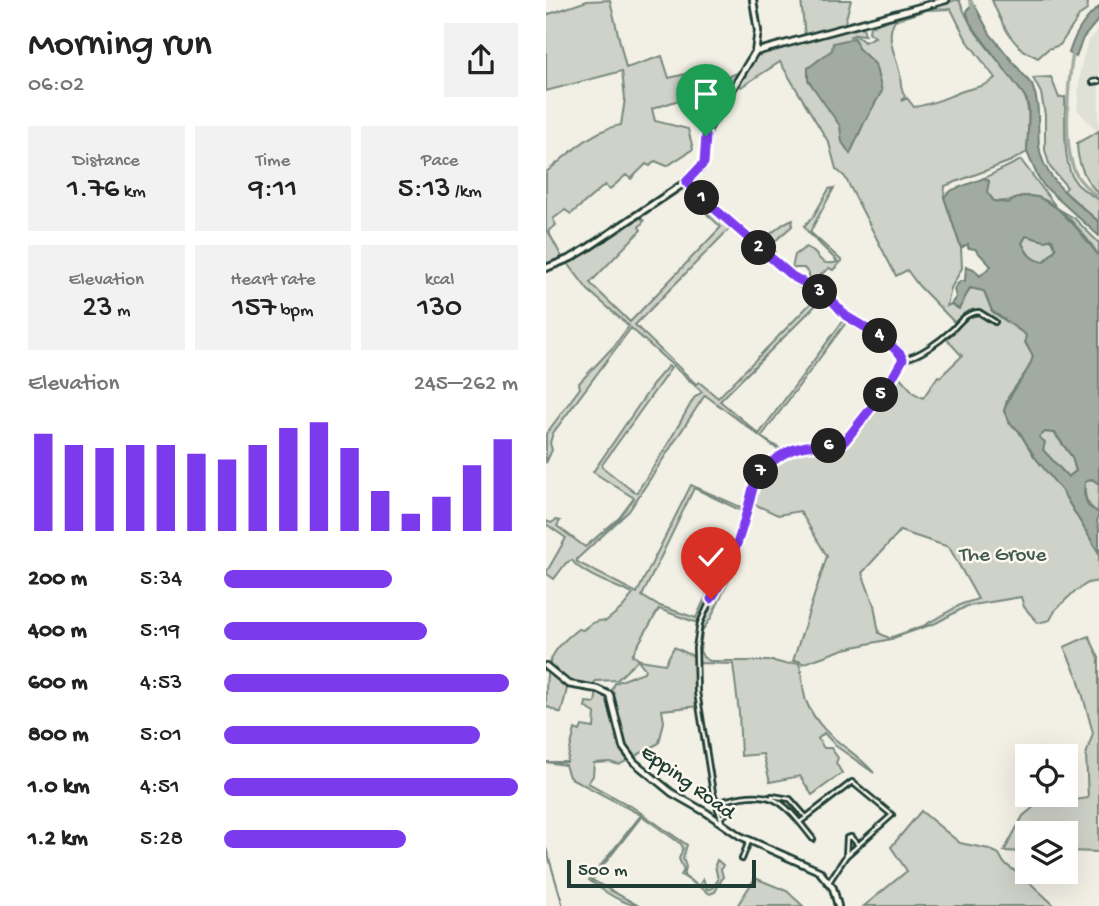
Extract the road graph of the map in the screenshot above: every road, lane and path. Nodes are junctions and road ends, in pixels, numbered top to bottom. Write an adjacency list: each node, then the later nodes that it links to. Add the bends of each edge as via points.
1 (753, 0): 3 (street, via 758,31)
2 (946, 0): 3 (street)
3 (755, 52): 6 (street, via 709,129 704,163)
4 (1099, 81): 5 (street)
5 (1093, 82)
6 (686, 182): 7 (street, via 571,258); 9 (street, via 792,276 827,295 846,316 883,338)
7 (546, 268)
8 (995, 322): 9 (street, via 979,312 967,313 944,336 914,357)
9 (903, 359): 14 (street, via 845,441 789,452 776,458 755,480 731,559 696,641 697,692)
10 (546, 666): 16 (street, Epping Road, via 568,684 607,693 630,758 672,793)
11 (770, 796): 12 (street); 13 (street); 14 (street, via 743,796)
12 (779, 797): 13 (street); 18 (street, via 792,801)
13 (778, 802): 19 (street)
14 (715, 804): 16 (street); 17 (street)
15 (733, 810): 17 (street)
16 (708, 813): 20 (street, Epping Road)
17 (720, 817): 20 (street)
18 (806, 817): 19 (street); 23 (street, via 852,782 892,815)
19 (800, 822): 21 (street)
20 (724, 825): 22 (street, Epping Road)
21 (813, 839)
22 (749, 841): 25 (street); 26 (street, Epping Road, via 813,868)
23 (858, 845): 24 (street); 24 (street, via 847,838)
24 (846, 856): 26 (street)
25 (742, 859)
26 (829, 882): 27 (street)
27 (838, 906)

